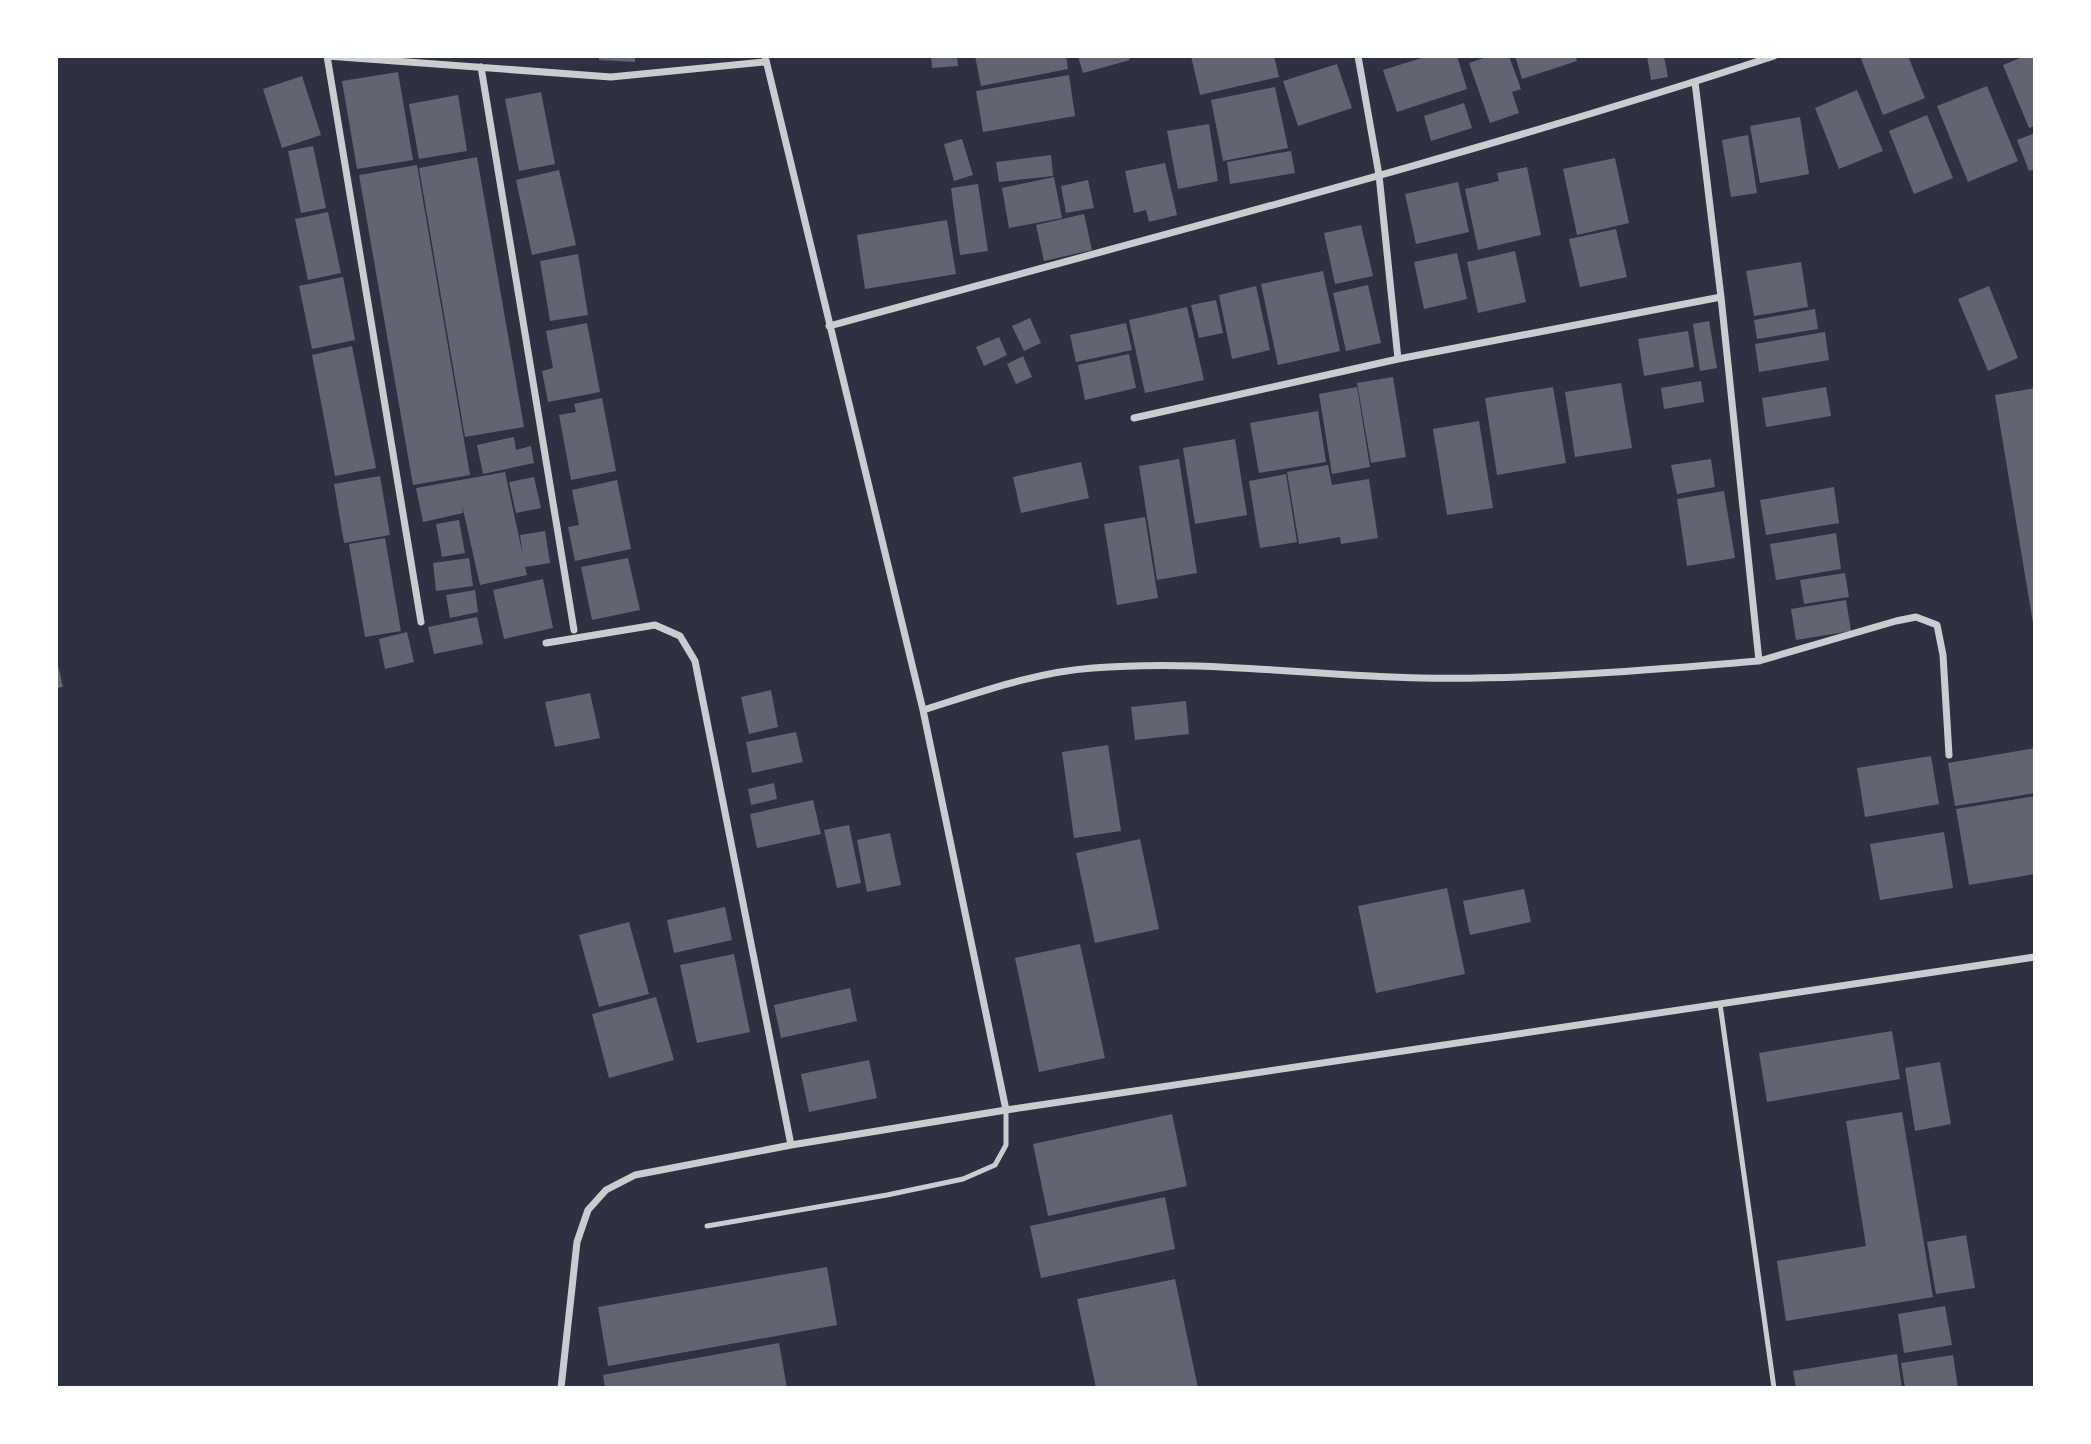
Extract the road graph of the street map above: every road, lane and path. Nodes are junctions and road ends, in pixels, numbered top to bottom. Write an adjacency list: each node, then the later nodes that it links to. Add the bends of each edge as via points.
1 (327, 56): 5 (street); 12 (street)
2 (1358, 56): 7 (street)
3 (1773, 56): 6 (street)
4 (765, 59): 5 (street, via 611,77); 9 (street)
5 (481, 67): 13 (street)
6 (1696, 82): 7 (street); 8 (street)
7 (1379, 176): 9 (street); 10 (street)
8 (1721, 297): 10 (street); 15 (street)
9 (829, 326): 16 (street)
10 (1398, 359): 11 (street)
11 (1134, 418)
12 (421, 622)
13 (575, 630)
14 (546, 643): 21 (street, via 655,625 680,636 695,661)
15 (1759, 661): 16 (street, via 1525,677 1419,678 1170,665 1091,668 1016,681); 17 (street, via 1895,621 1916,617 1937,625)
16 (923, 710): 20 (street)
17 (1949, 755)
18 (2035, 957): 19 (street)
19 (1720, 1004): 20 (street); 24 (lane)
20 (1006, 1110): 21 (street); 22 (lane, via 1006,1145 995,1166 963,1179)
21 (791, 1145): 23 (street, via 635,1175 606,1190 588,1209 577,1242)
22 (706, 1226)
23 (561, 1388)
24 (1774, 1388)

